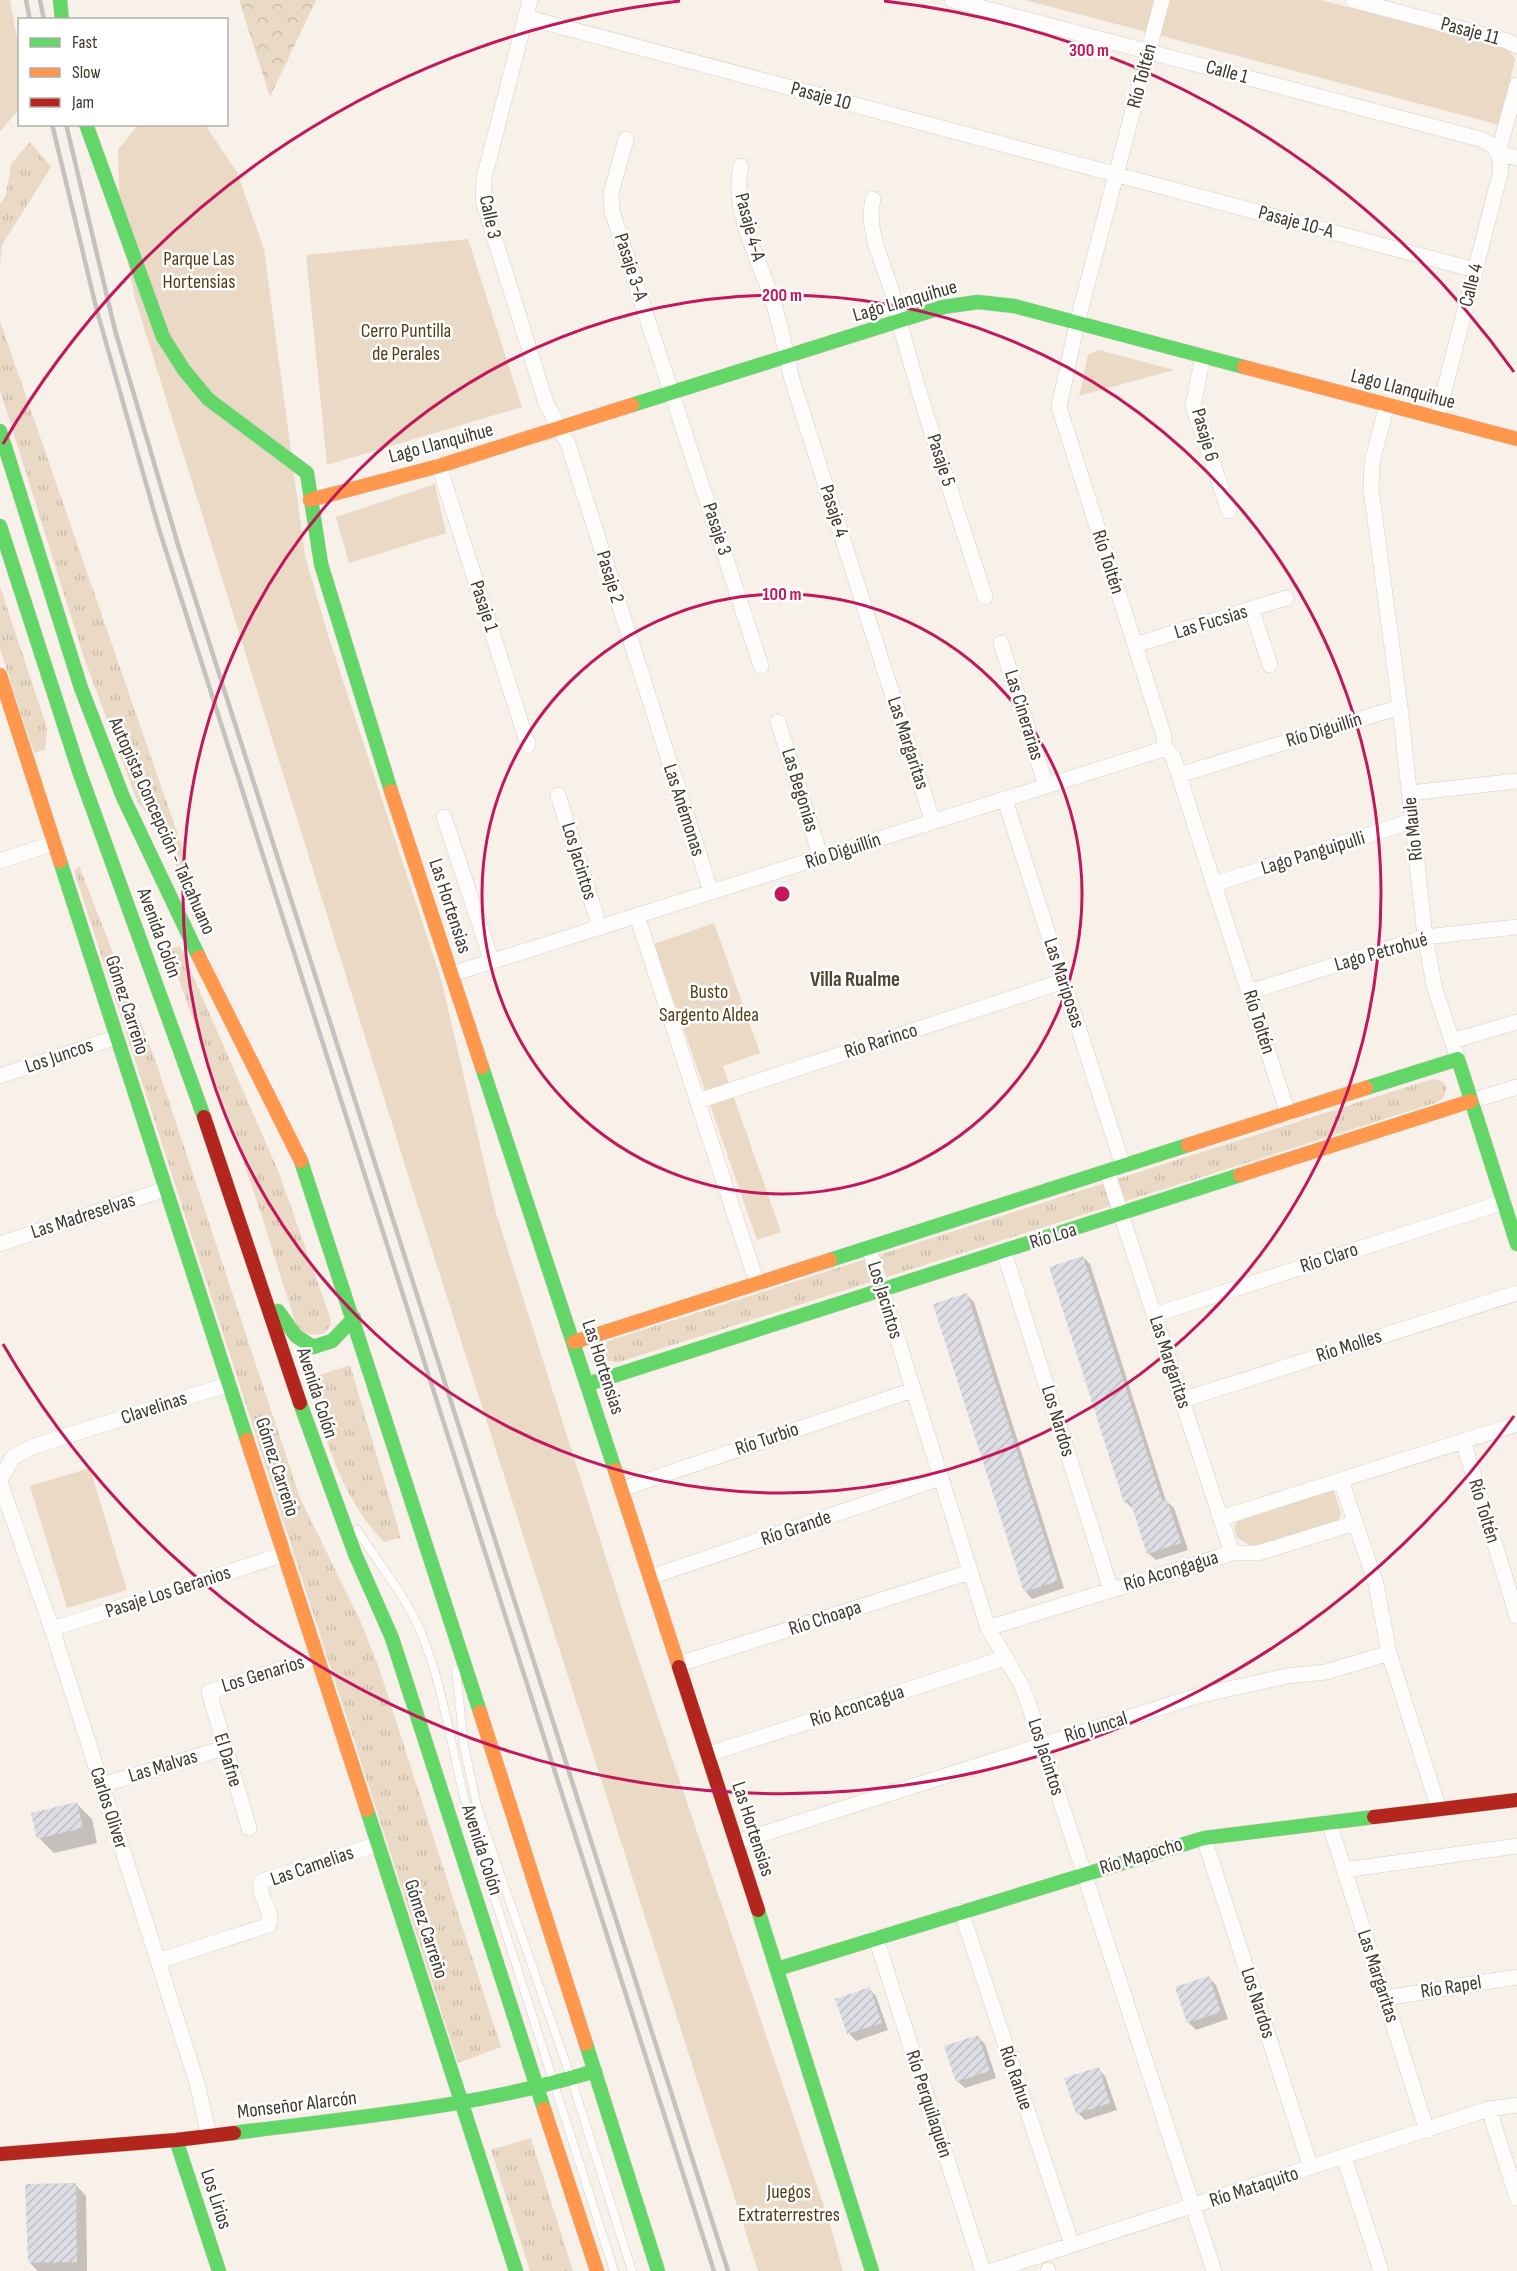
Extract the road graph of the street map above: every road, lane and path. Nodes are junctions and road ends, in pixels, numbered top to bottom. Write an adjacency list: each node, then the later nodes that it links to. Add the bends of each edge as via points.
1 (60, 0): 6 (street)
2 (530, 0): 7 (street, Calle 3)
3 (952, 0): 9 (street, Calle 1)
4 (1162, 0): 9 (street, Río Toltén)
5 (1353, 0): 8 (street, Pasaje 11)
6 (62, 18)
7 (525, 18): 16 (street, Pasaje 10); 26 (street, Calle 3, via 484,178 483,201 546,403)
8 (1517, 46)
9 (1148, 52): 13 (street, Calle 1, via 1480,139 1494,146); 16 (street, Río Toltén)
10 (1517, 85): 13 (street)
11 (87, 126): 30 (street, Las Hortensias, via 163,337 208,399 307,473)
12 (626, 139): 23 (street, Pasaje 3-A, via 611,193 612,211)
13 (1498, 153): 14 (street, Calle 1); 18 (street, Calle 4, via 1501,166)
14 (1517, 158)
15 (741, 166): 22 (street, Pasaje 4-A, via 741,212 775,308)
16 (1116, 175): 18 (street, Pasaje 10-A); 20 (street, Río Toltén)
17 (873, 199): 19 (street, Pasaje 5, via 871,226)
18 (1475, 270): 25 (street, Calle 4)
19 (898, 321): 20 (street, Lago Llanquihue, via 943,307 978,302 1014,306); 22 (street, Lago Llanquihue); 33 (street, Pasaje 5)
20 (1077, 323): 21 (street, Lago Llanquihue); 37 (street, Río Toltén, via 1059,398 1060,416)
21 (1203, 356): 24 (street, Lago Llanquihue); 31 (street, Pasaje 6, via 1193,406)
22 (787, 357): 23 (street, Lago Llanquihue); 38 (street, Pasaje 4)
23 (673, 393): 26 (street, Lago Llanquihue); 40 (street, Pasaje 3)
24 (1387, 405): 25 (street, Lago Llanquihue); 43 (street, Río Maule, via 1370,481)
25 (1437, 418): 28 (street, Lago Llanquihue)
26 (559, 429): 29 (street, Lago Llanquihue); 45 (street, Pasaje 2, via 568,444)
27 (0, 431): 79 (street, Autopista Concepción - Talcahuano, via 81,688 123,797)
28 (1517, 439)
29 (439, 466): 30 (street, Lago Llanquihue); 46 (street, Pasaje 1)
30 (310, 500): 67 (street, Las Hortensias, via 329,593)
31 (1229, 512)
32 (0, 526): 89 (street, Avenida Colón, via 79,771 185,1061)
33 (985, 597)
34 (1286, 598): 35 (street, Las Fucsias)
35 (1252, 610): 37 (street, Las Fucsias); 39 (street)
36 (1001, 643): 50 (street, Las Cinerarias)
37 (1135, 645): 47 (street, Río Toltén)
38 (883, 664): 56 (street, Las Margaritas)
39 (1270, 664)
40 (761, 666)
41 (0, 675): 42 (street, Gómez Carreño)
42 (3, 695): 57 (street, Gómez Carreño)
43 (1400, 707): 48 (street, Río Diguillín); 51 (street, Río Maule)
44 (778, 722): 58 (street, Las Begonias)
45 (657, 728): 61 (street, Las Anémonas)
46 (528, 745)
47 (1164, 746): 48 (street, Río Toltén, via 1172,754); 50 (street, Río Diguillín)
48 (1179, 775): 60 (street, Río Toltén)
49 (1517, 781): 51 (street)
50 (1046, 786): 53 (street, Río Diguillín)
51 (1410, 793): 55 (street, Río Maule)
52 (558, 795): 64 (street, Los Jacintos)
53 (1005, 800): 56 (street, Río Diguillín); 68 (street, Las Mariposas)
54 (444, 817): 66 (street)
55 (1412, 821): 60 (street, Lago Panguipulli); 65 (street, Río Maule)
56 (933, 822): 58 (street, Río Diguillín)
57 (55, 843): 59 (street); 71 (street, Gómez Carreño)
58 (821, 858): 61 (street, Río Diguillín)
59 (0, 861)
60 (1214, 884): 69 (street, Río Toltén)
61 (711, 892): 62 (street, Río Diguillín)
62 (638, 916): 64 (street, Río Diguillín); 76 (street)
63 (1517, 927): 65 (street, Lago Petrohué)
64 (600, 928): 66 (street, Río Diguillín)
65 (1425, 937): 69 (street, Lago Petrohué); 72 (street, Río Maule, via 1435,989)
66 (492, 962): 67 (street, Río Diguillín)
67 (452, 974): 95 (street, Las Hortensias)
68 (1064, 981): 76 (street, Río Rarinco); 80 (street, Las Mariposas)
69 (1249, 992): 78 (street, Río Toltén)
70 (1517, 1022): 72 (street)
71 (117, 1037): 74 (street, Los Juncos); 82 (street, Gómez Carreño)
72 (1452, 1041): 73 (street, Río Maule)
73 (1458, 1059): 77 (street, Río Maule); 78 (street)
74 (0, 1076)
75 (1517, 1087): 77 (street, Río Loa)
76 (698, 1101): 90 (street)
77 (1472, 1101): 83 (street, Río Maule); 84 (street, Río Loa)
78 (1288, 1114): 80 (street)
79 (299, 1155): 94 (street, Avenida Colón)
80 (1123, 1166): 81 (street)
81 (1107, 1172): 84 (street, Las Margaritas); 87 (street)
82 (166, 1189): 85 (street, Las Madreselvas); 96 (street, Gómez Carreño)
83 (1504, 1202): 86 (street, Río Maule); 93 (street, Río Claro)
84 (1121, 1215): 88 (street, Río Loa); 93 (street, Las Margaritas)
85 (0, 1244)
86 (1517, 1244)
87 (869, 1248): 90 (street); 91 (street, Los Jacintos)
88 (1004, 1252): 91 (street, Río Loa); 113 (street, Los Nardos)
89 (259, 1280): 94 (street, via 302,1344 323,1347 339,1337); 102 (street, Avenida Colón)
90 (757, 1283): 95 (street)
91 (882, 1290): 97 (street, Río Loa); 98 (street, Los Jacintos)
92 (1517, 1293): 99 (street, Río Molles)
93 (1154, 1314): 99 (street, Las Margaritas)
94 (354, 1318): 115 (street, Avenida Colón)
95 (574, 1342): 97 (street, Las Hortensias)
96 (229, 1384): 105 (street, Clavelinas, via 20,1452 9,1462); 110 (street, Gómez Carreño)
97 (588, 1384): 106 (street, Las Hortensias)
98 (913, 1390): 103 (street, Los Jacintos); 106 (street, Río Turbio)
99 (1182, 1400): 107 (street, Las Margaritas)
100 (1517, 1424): 101 (street, Río Acongagua)
101 (1462, 1442): 104 (street, Río Acongagua); 114 (street, Río Toltén)
102 (318, 1458): 145 (lane, via 346,1514 400,1591 419,1629 435,1675 468,1814); 146 (street, Avenida Colón, via 392,1638)
103 (941, 1478): 111 (street, Los Jacintos); 112 (street, Río Grande)
104 (1341, 1480): 107 (street, Río Acongagua); 108 (street)
105 (0, 1481): 117 (street, Carlos Oliver)
106 (622, 1489): 112 (street, Las Hortensias)
107 (1221, 1518): 109 (street, Las Margaritas)
108 (1355, 1523): 109 (street, Río Acongagua, via 1258,1553); 118 (street, via 1376,1584)
109 (1232, 1553): 113 (street, Río Acongagua)
110 (285, 1554): 117 (street, Pasaje Los Geranios); 119 (street, Gómez Carreño)
111 (970, 1572): 116 (street, Los Jacintos); 121 (street, Río Choapa)
112 (651, 1577): 121 (street, Las Hortensias)
113 (1111, 1590): 116 (street, Río Acongagua)
114 (1517, 1616)
115 (452, 1623): 143 (street, Avenida Colón); 144 (lane, via 464,1746 476,1803)
116 (988, 1628): 120 (street, Los Jacintos)
117 (52, 1629): 126 (street, Carlos Oliver)
118 (1389, 1653): 123 (street, Río Juncal, via 1326,1672 1287,1676 1197,1696); 128 (street)
119 (318, 1657): 122 (street, Los Genarios); 133 (street, Gómez Carreño)
120 (1005, 1658): 123 (street, Los Jacintos, via 1022,1686); 125 (street, Río Aconcagua)
121 (679, 1664): 125 (street, Las Hortensias)
122 (208, 1692): 124 (street, El Dafne)
123 (1042, 1744): 132 (street, Río Juncal); 136 (street, Los Jacintos)
124 (224, 1748): 126 (street, Las Malvas); 130 (street, El Dafne)
125 (709, 1754): 132 (street, Las Hortensias)
126 (102, 1785): 139 (street, Carlos Oliver)
127 (1517, 1800): 128 (street, Río Mapocho)
128 (1439, 1809): 129 (street, Río Mapocho)
129 (1329, 1822): 131 (street, Río Mapocho); 135 (street, Las Margaritas)
130 (249, 1828)
131 (1204, 1838): 136 (street, Río Mapocho); 155 (street, Los Nardos)
132 (737, 1842): 140 (street, Las Hortensias)
133 (378, 1844): 139 (street, Las Camelias, via 262,1881 260,1886 271,1921 268,1925); 147 (street, Gómez Carreño)
134 (1517, 1846): 135 (street)
135 (1344, 1870): 142 (street, Las Margaritas)
136 (1082, 1873): 137 (street, Río Mapocho); 157 (street, Los Jacintos)
137 (961, 1911): 138 (street, Río Mapocho); 158 (street, Río Rahue)
138 (876, 1938): 140 (street, Río Mapocho); 166 (street, Río Perquilaquén)
139 (158, 1961): 151 (street, Carlos Oliver, via 197,2083)
140 (777, 1969): 165 (street, Las Hortensias)
141 (1517, 1977): 142 (street, Río Rapel)
142 (1385, 1998): 150 (street, Las Margaritas)
143 (595, 2071): 144 (street, Monseñor Alarcón); 164 (street, Avenida Colón)
144 (571, 2078): 145 (street, Monseñor Alarcón); 163 (lane)
145 (555, 2083): 146 (street, Monseñor Alarcón); 162 (lane)
146 (539, 2088): 147 (street, Monseñor Alarcón); 161 (street, Avenida Colón)
147 (462, 2103): 151 (street, Monseñor Alarcón); 160 (street, Gómez Carreño)
148 (1517, 2105): 149 (street, Río Mataquito)
149 (1489, 2109): 150 (street, Río Mataquito); 156 (street)
150 (1427, 2131): 154 (street, Río Mataquito)
151 (209, 2136): 152 (street, Monseñor Alarcón)
152 (177, 2140): 153 (street, Monseñor Alarcón); 159 (street, Los Lirios)
153 (0, 2154)
154 (1344, 2157): 155 (street, Río Mataquito); 169 (street)
155 (1311, 2168): 157 (street, Río Mataquito)
156 (1517, 2198)
157 (1194, 2206): 158 (street, Río Mataquito); 168 (street, Los Jacintos)
158 (1072, 2245): 167 (street, Río Mataquito)
159 (219, 2271)
160 (516, 2271)
161 (597, 2271)
162 (614, 2271)
163 (632, 2271)
164 (658, 2271)
165 (872, 2271)
166 (983, 2271)
167 (992, 2271)
168 (1215, 2271)
169 (1381, 2271)

